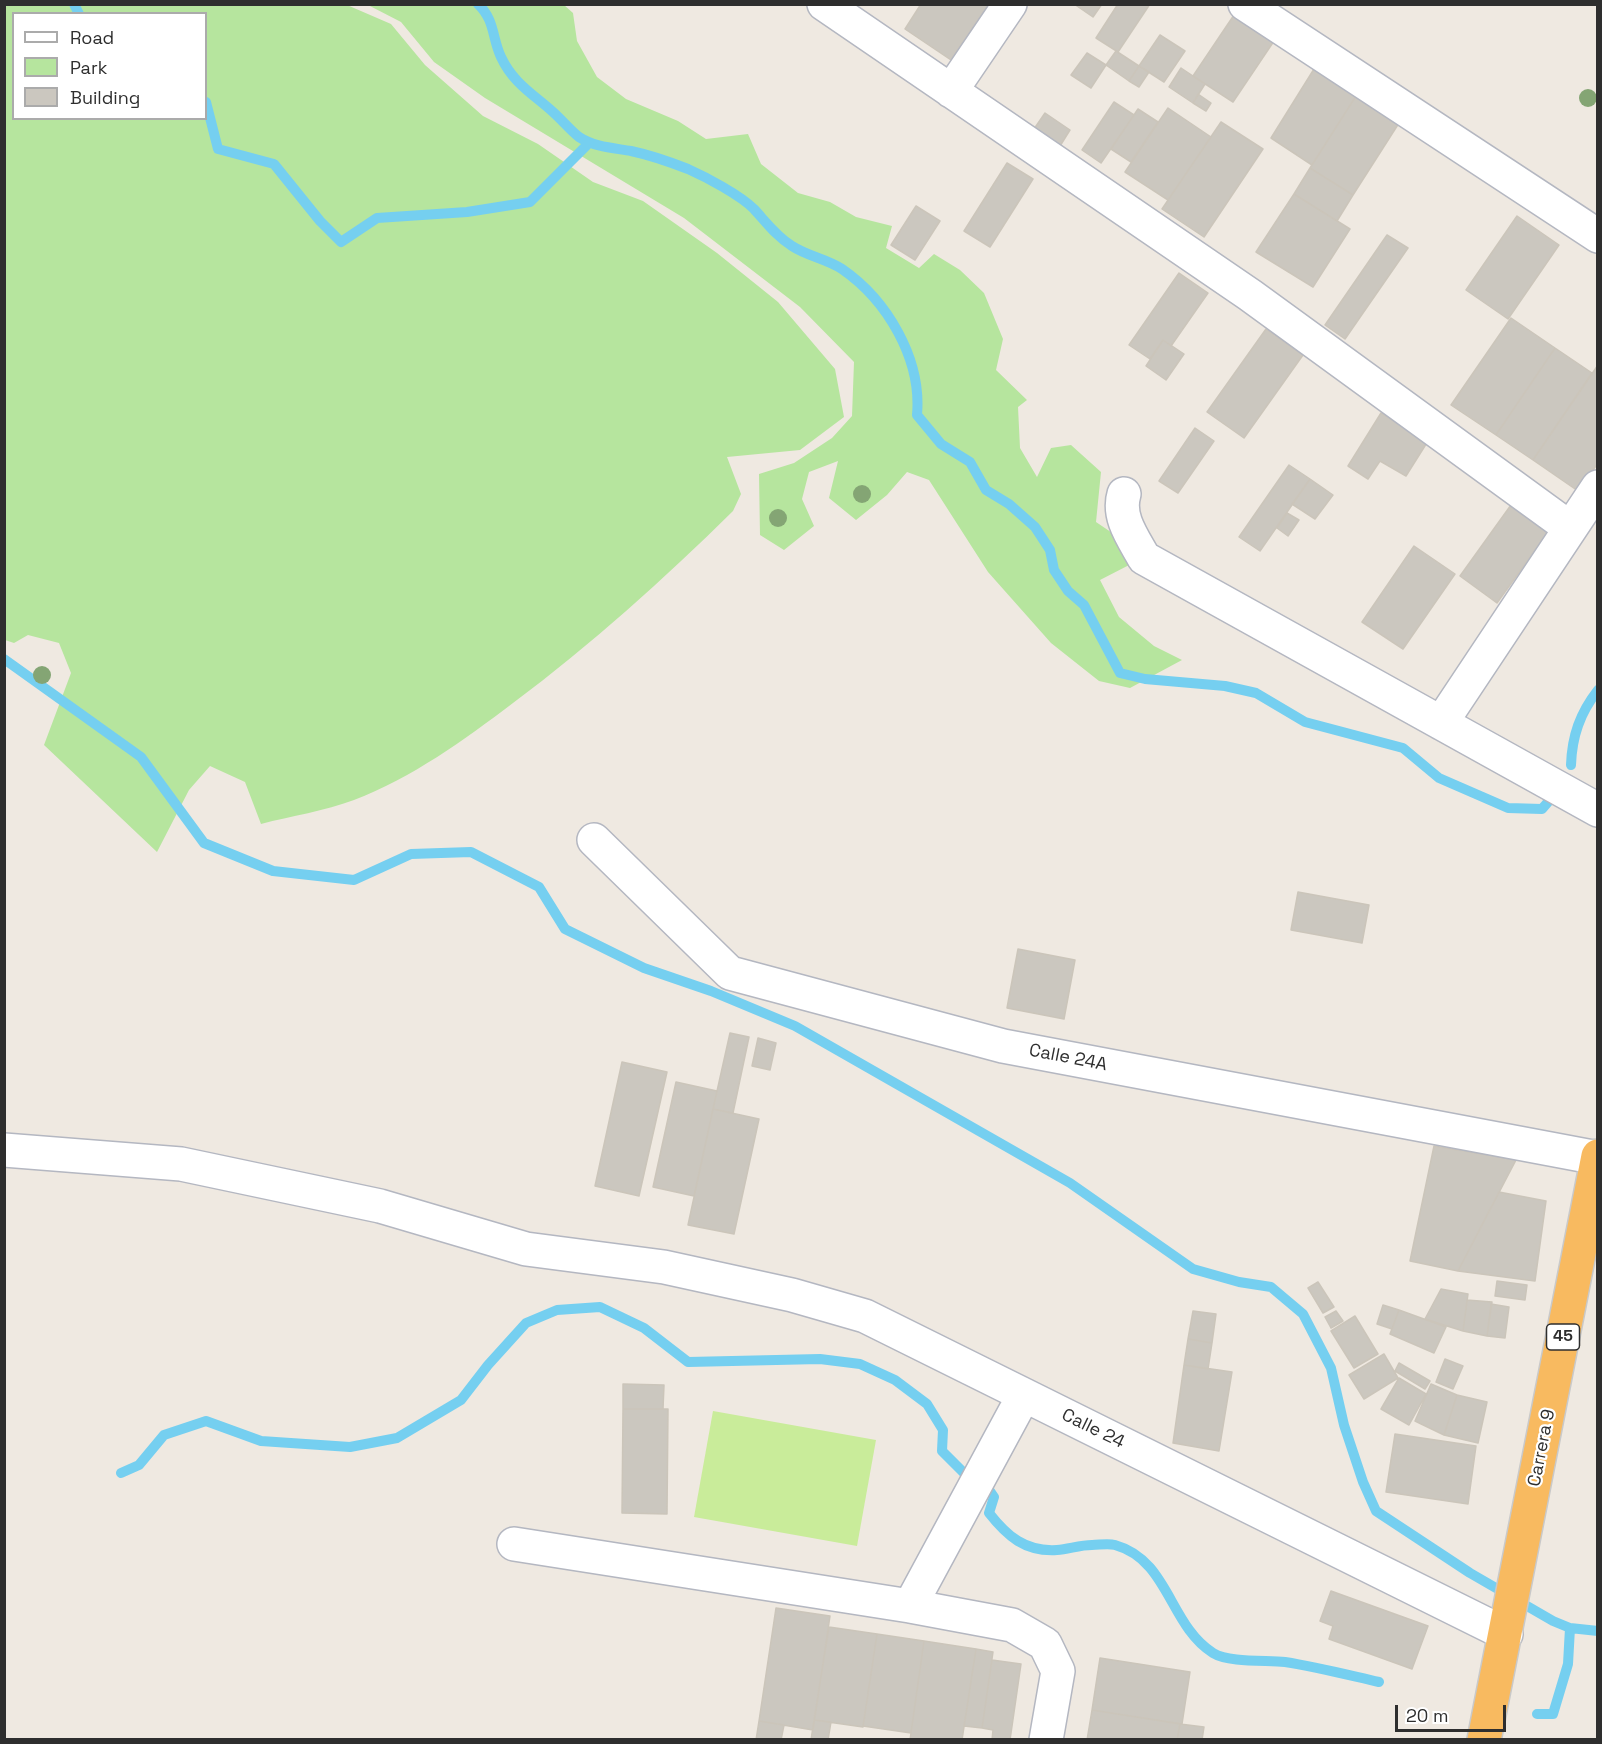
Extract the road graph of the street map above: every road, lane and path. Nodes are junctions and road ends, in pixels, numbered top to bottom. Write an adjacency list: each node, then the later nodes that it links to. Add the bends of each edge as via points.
1 (824, 4): 4 (street)
2 (1010, 4): 4 (street)
3 (1245, 4): 5 (street)
4 (951, 91): 8 (street, via 1250,295)
5 (1598, 236)
6 (1598, 487): 8 (street)
7 (1124, 494): 9 (street, via 1121,502 1125,522 1144,558)
8 (1570, 528): 9 (street)
9 (1441, 723): 10 (street)
10 (1598, 810)
11 (594, 840): 13 (street, Calle 24A, via 730,973 1003,1046)
12 (4, 1150): 14 (street, Calle 24, via 181,1164 380,1206 526,1249 664,1268 792,1295 865,1316)
13 (1597, 1157): 17 (highway, Carrera 9 / 45)
14 (1024, 1395): 16 (street); 17 (street, Calle 24)
15 (514, 1544): 16 (street)
16 (910, 1606): 18 (street, via 1012,1625 1046,1644 1058,1671)
17 (1506, 1634): 19 (highway, Carrera 9 / 45)
18 (1046, 1740)
19 (1484, 1740)

